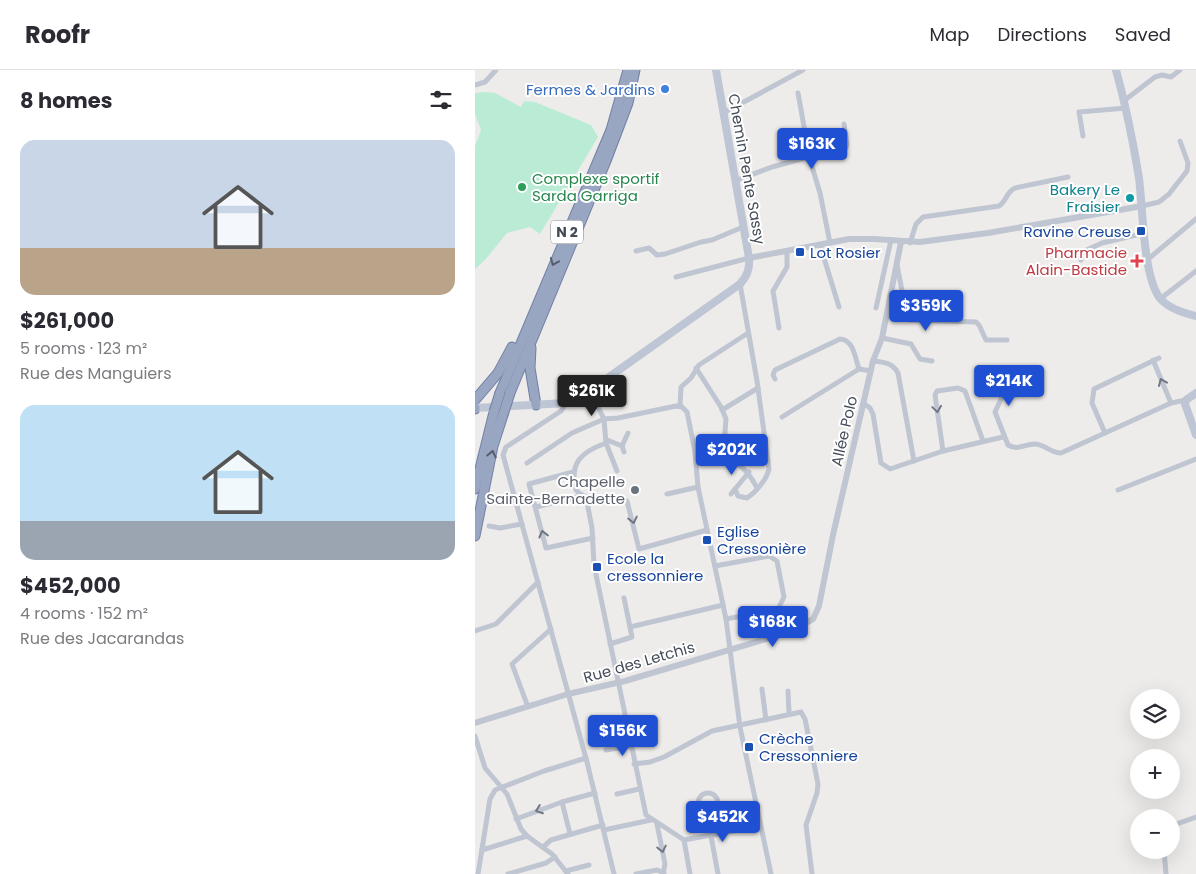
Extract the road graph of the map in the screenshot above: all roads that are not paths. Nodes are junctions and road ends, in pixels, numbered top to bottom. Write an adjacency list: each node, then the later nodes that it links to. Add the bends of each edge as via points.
1 (496, 70): 9 (street, via 485,82)
2 (628, 70): 38 (highway, N 2, one-way to 38, via 611,130)
3 (635, 70): 17 (highway, N 2, via 628,103)
4 (640, 70): 17 (highway, via 632,106)
5 (716, 70): 12 (main road, Chemin Pente Sassy)
6 (803, 70): 12 (street, via 727,111)
7 (1116, 70): 11 (main road)
8 (1180, 70): 11 (street, via 1171,77 1155,77)
9 (475, 85)
10 (798, 93): 16 (street)
11 (1125, 104): 14 (street, via 1079,112); 20 (main road)
12 (723, 110): 19 (main road, Chemin Pente Sassy)
13 (844, 124): 16 (street, via 846,148)
14 (1083, 136)
15 (1180, 141): 20 (street, via 1188,163 1187,171 1159,202)
16 (810, 160): 19 (street, via 793,161); 26 (street)
17 (606, 161): 45 (highway, N 2)
18 (1068, 177): 27 (street, via 1015,188 999,206 923,217 916,224)
19 (735, 181): 22 (main road, Chemin Pente Sassy)
20 (1142, 206): 23 (main road); 27 (street)
21 (1196, 219): 34 (street)
22 (743, 227): 29 (street, via 665,254 657,255 649,248); 31 (main road, Chemin Pente Sassy)
23 (1145, 233): 33 (street, via 1102,243 1082,252); 34 (main road)
24 (891, 240): 25 (street); 26 (street, via 862,238); 41 (street)
25 (901, 242): 27 (street); 32 (street, Allée Polo)
26 (830, 243): 28 (street)
27 (910, 243)
28 (820, 245): 30 (street); 40 (street)
29 (636, 251)
30 (787, 252): 31 (street); 43 (street, via 789,260 785,273 773,290)
31 (749, 258): 36 (street, Chemin Pente Sassy); 37 (main road, via 749,270)
32 (896, 260): 46 (street, Allée Polo); 47 (street, via 910,320 976,322 986,340)
33 (1081, 260)
34 (1147, 260): 39 (main road, via 1150,278)
35 (1196, 271): 39 (street)
36 (676, 277)
37 (739, 284): 44 (street); 56 (main road)
38 (543, 290): 58 (highway, via 498,373); 67 (highway, N 2, bridge, via 500,393)
39 (1160, 299): 42 (main road, via 1175,309)
40 (839, 307)
41 (877, 308)
42 (1196, 316)
43 (779, 328)
44 (747, 334): 50 (street); 55 (street)
45 (533, 337): 63 (highway, via 530,368 534,394); 67 (highway, N 2, bridge)
46 (882, 338): 48 (street, Allée Polo); 49 (street, via 908,342 914,346 920,359)
47 (1007, 340)
48 (873, 361): 52 (street, Allée Polo); 80 (street, via 893,366 899,373)
49 (933, 362)
50 (696, 368): 64 (street, via 681,387); 66 (street)
51 (859, 369): 52 (street); 53 (street, via 850,344 840,339 775,370); 68 (street)
52 (871, 371): 62 (street, Allée Polo)
53 (775, 379)
54 (997, 385): 73 (street, via 1002,397 995,412)
55 (758, 388): 66 (street); 86 (street, via 769,469)
56 (590, 391): 60 (main road); 69 (street)
57 (1196, 393): 59 (main road)
58 (476, 398): 65 (street)
59 (1185, 400): 61 (street); 72 (main road, via 1185,409)
60 (567, 403): 63 (main road); 92 (street, via 561,411 503,451)
61 (1171, 403): 71 (street); 71 (street, one-way to 71, via 1156,359 1094,388 1092,403)
62 (863, 404): 80 (street, via 873,414 879,458 885,467 896,468); 102 (street, Allée Polo, via 819,606)
63 (540, 405): 65 (main road)
64 (680, 406): 69 (street); 77 (street, via 687,412)
65 (475, 408)
66 (722, 410): 78 (street, via 726,419)
67 (499, 414): 87 (highway, N 2); 95 (highway, N 2, one-way to 67)
68 (782, 417)
69 (604, 419): 75 (street); 81 (street, via 572,433)
70 (628, 433): 75 (street, via 623,449)
71 (1105, 433): 73 (street, via 1061,453 1036,444 1012,448)
72 (1196, 435)
73 (1003, 437): 74 (street)
74 (983, 441): 76 (street); 76 (street, one-way to 76, via 965,391 958,388 937,391)
75 (607, 442): 82 (street); 83 (street, via 582,456)
76 (943, 451): 80 (street)
77 (695, 452): 78 (street); 85 (street)
78 (723, 458): 84 (street)
79 (1196, 459): 88 (street)
80 (914, 461)
81 (527, 463)
82 (617, 471)
83 (573, 472): 90 (street, via 576,490); 91 (street, via 529,484)
84 (749, 472): 86 (street); 86 (street, via 733,491 742,498)
85 (698, 487): 89 (street); 94 (street)
86 (757, 488)
87 (475, 489)
88 (1119, 490)
89 (667, 494)
90 (583, 496): 91 (street); 94 (street, one-way to 94, via 619,497 627,501 642,548); 96 (street)
91 (536, 507): 96 (street, one-way to 91, via 547,549)
92 (522, 524): 93 (street, via 500,528); 98 (street)
93 (489, 526)
94 (707, 530): 97 (street)
95 (475, 536)
96 (593, 538): 106 (street, via 594,565)
97 (715, 566): 100 (street); 101 (street, via 769,556 777,561 784,598 778,609)
98 (538, 582): 104 (street); 105 (street, via 496,624)
99 (624, 598): 103 (street)
100 (723, 605): 101 (street); 103 (street)
101 (726, 619): 107 (street)
102 (808, 623): 107 (street, Rue des Letchis)
103 (630, 627): 106 (street, via 632,638)
104 (551, 629): 111 (street); 112 (street, via 512,664)
105 (475, 631)
106 (610, 644): 108 (street)
107 (730, 650): 108 (street, Rue des Letchis); 116 (street)
108 (618, 682): 111 (street, Rue des Letchis); 118 (street)
109 (762, 689): 114 (street)
110 (788, 691): 113 (street)
111 (567, 694): 112 (street, Rue des Letchis); 121 (street)
112 (528, 707): 115 (street, Rue des Letchis)
113 (789, 713): 114 (street); 154 (street, via 803,715 817,778 817,793 806,825)
114 (766, 720): 116 (street)
115 (475, 723)
116 (739, 726): 122 (street, via 712,731 664,757); 134 (street)
117 (475, 736): 120 (street)
118 (631, 746): 119 (street); 122 (street)
119 (606, 750)
120 (477, 756): 123 (street)
121 (586, 758): 123 (street); 125 (street)
122 (634, 764): 124 (street)
123 (502, 787): 130 (street); 141 (street, via 495,790 490,799)
124 (639, 789): 126 (street); 131 (street, via 643,809)
125 (595, 793): 127 (street); 135 (street)
126 (617, 794)
127 (561, 802): 130 (street, one-way to 130); 136 (street)
128 (711, 813): 128 (street, via 719,800 713,794 705,793 697,803); 137 (street)
129 (1196, 817): 132 (street)
130 (516, 819): 138 (street)
131 (651, 820): 133 (street); 135 (street)
132 (1180, 823)
133 (657, 824): 139 (street); 150 (street, one-way to 150, via 665,864)
134 (760, 826): 137 (street); 153 (street)
135 (603, 828): 136 (street); 148 (street)
136 (570, 834): 140 (street, via 551,840)
137 (713, 835): 139 (street); 152 (street)
138 (527, 836): 140 (street); 141 (street)
139 (685, 840): 151 (street)
140 (543, 847): 142 (street)
141 (482, 850): 146 (street)
142 (555, 857): 145 (street); 147 (street, via 546,863)
143 (1165, 859): 155 (street)
144 (589, 865): 145 (street)
145 (567, 872)
146 (478, 874)
147 (508, 874)
148 (614, 874)
149 (636, 874): 150 (street, via 657,870)
150 (663, 874)
151 (690, 874)
152 (718, 874)
153 (771, 874)
154 (812, 874)
155 (1167, 874)

